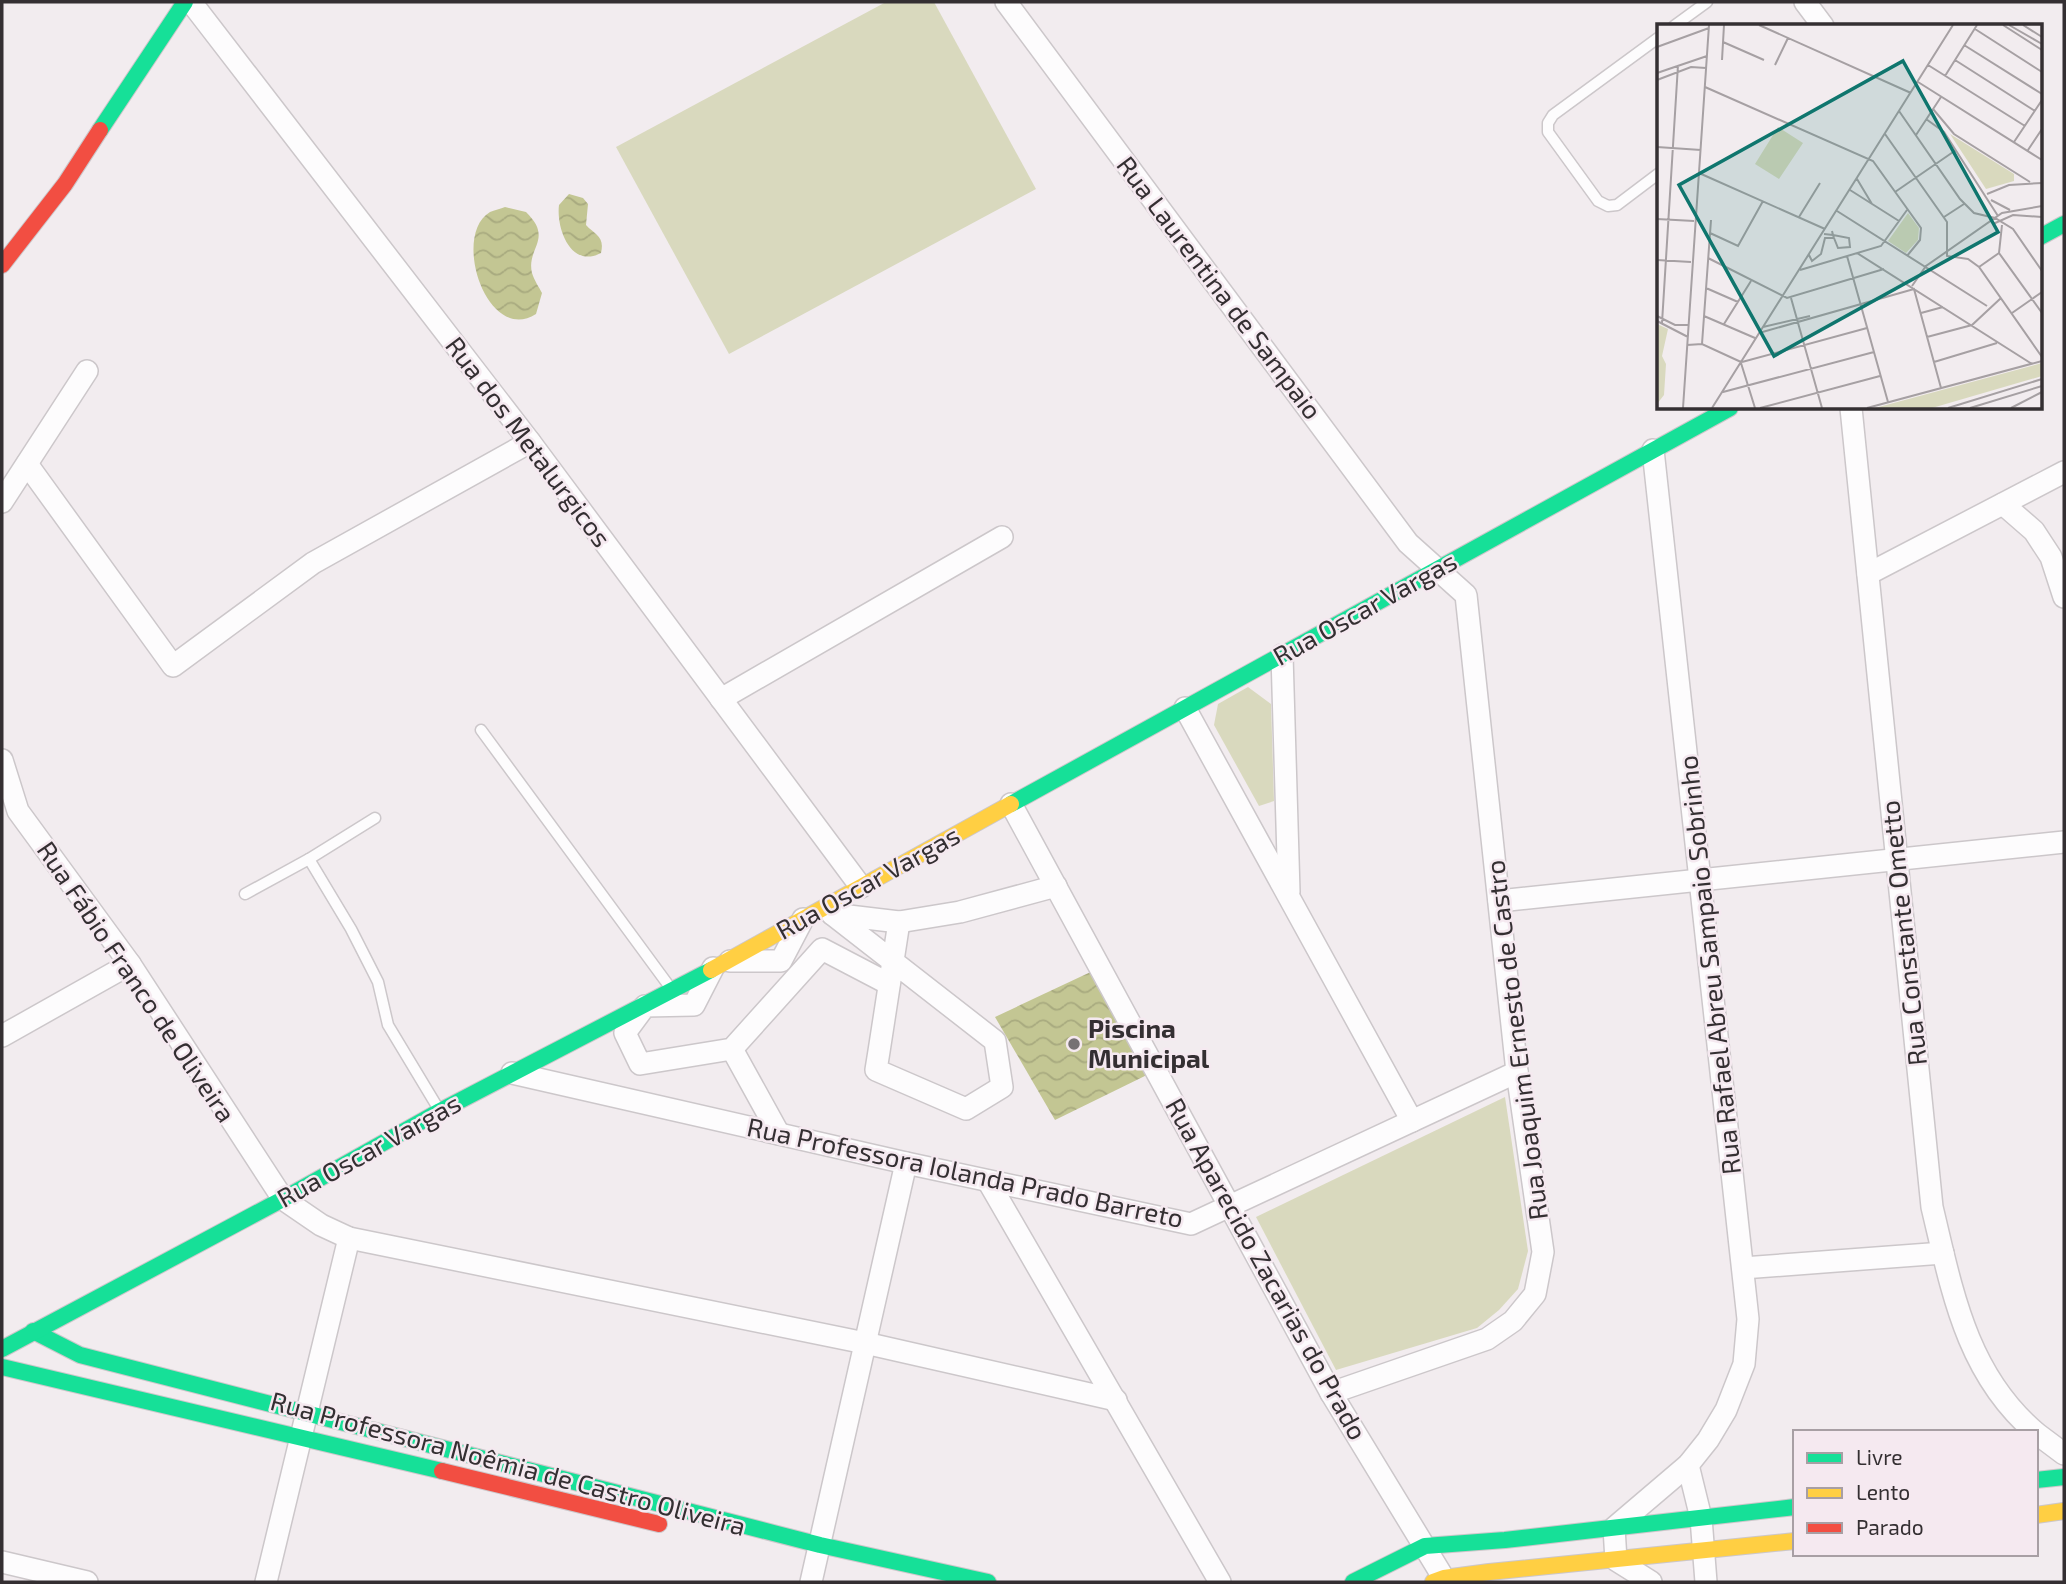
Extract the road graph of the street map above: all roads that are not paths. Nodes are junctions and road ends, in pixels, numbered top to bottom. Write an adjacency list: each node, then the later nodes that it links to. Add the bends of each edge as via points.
1 (185, 2): 12 (street, via 65,184)
2 (191, 2): 16 (street, Rua dos Metalurgicos)
3 (1006, 2): 23 (street, Rua Laurentina de Sampaio, via 1408,544)
4 (1707, 2): 6 (lane)
5 (1805, 2): 7 (street)
6 (1677, 24)
7 (1822, 24)
8 (1657, 39): 9 (lane, via 1548,123 1548,132 1598,201 1608,206 1617,205)
9 (1657, 175)
10 (2064, 223): 11 (street)
11 (2042, 236)
12 (2, 265)
13 (87, 371): 18 (street)
14 (1726, 410): 17 (street, Rua Oscar Vargas)
15 (1851, 410): 24 (street, Rua Constante Ometto)
16 (530, 442): 18 (street, via 313,563 173,666); 27 (street, Rua dos Metalurgicos)
17 (1653, 450): 23 (street, Rua Oscar Vargas); 36 (street, Rua Rafael Abreu Sampaio Sobrinho)
18 (27, 464): 20 (street)
19 (2064, 472): 21 (street)
20 (2, 502)
21 (2003, 504): 24 (street); 25 (street, via 2034,531 2052,557)
22 (1002, 537): 27 (street)
23 (1437, 569): 26 (street, Rua Oscar Vargas); 41 (street, Rua Joaquim Ernesto de Castro, via 1466,595)
24 (1868, 574): 35 (street, Rua Constante Ometto)
25 (2064, 597)
26 (1282, 655): 28 (street, Rua Oscar Vargas); 40 (street)
27 (721, 699): 38 (street, Rua dos Metalurgicos)
28 (1185, 708): 31 (street, Rua Oscar Vargas); 40 (street)
29 (481, 730): 48 (lane)
30 (2, 760): 45 (street, Rua Fábio Franco de Oliveira, via 18,811)
31 (1011, 804): 37 (street, Rua Aparecido Zacarias do Prado); 38 (street, Rua Oscar Vargas)
32 (374, 818): 34 (lane)
33 (2064, 842): 35 (street)
34 (309, 859): 39 (lane); 54 (lane, via 379,982 388,1025)
35 (1897, 859): 36 (street); 62 (street, Rua Constante Ometto, via 1932,1206)
36 (1700, 880): 41 (street); 63 (street, Rua Rafael Abreu Sampaio Sobrinho)
37 (1056, 886): 43 (street, via 960,912); 60 (street, Rua Aparecido Zacarias do Prado)
38 (860, 887): 42 (street, Rua Oscar Vargas)
39 (244, 894)
40 (1289, 898): 55 (street)
41 (1499, 901): 52 (street, Rua Joaquim Ernesto de Castro)
42 (817, 915): 43 (street); 44 (street); 46 (street, via 781,961)
43 (899, 922): 44 (street)
44 (893, 960): 47 (street); 47 (street, via 995,1041 1002,1087 966,1109 876,1070)
45 (130, 964): 50 (street); 59 (street, Rua Fábio Franco de Oliveira)
46 (719, 965): 48 (street, Rua Oscar Vargas); 49 (street, via 694,1006)
47 (889, 984): 51 (street, via 822,949)
48 (672, 991): 49 (street, Rua Oscar Vargas)
49 (645, 1006): 51 (street, via 625,1032 640,1064); 53 (street, Rua Oscar Vargas)
50 (2, 1036)
51 (732, 1049): 56 (street)
52 (1517, 1072): 55 (street, Rua Professora Iolanda Prado Barreto); 68 (street, Rua Joaquim Ernesto de Castro, via 1543,1252 1535,1294 1513,1321 1487,1339)
53 (512, 1073): 54 (street, Rua Oscar Vargas); 56 (street, Rua Professora Iolanda Prado Barreto)
54 (440, 1111): 59 (street, Rua Oscar Vargas)
55 (1412, 1121): 60 (street, Rua Professora Iolanda Prado Barreto)
56 (779, 1134): 57 (street, Rua Professora Iolanda Prado Barreto)
57 (906, 1163): 58 (street, Rua Professora Iolanda Prado Barreto); 65 (street)
58 (988, 1181): 60 (street, Rua Professora Iolanda Prado Barreto, via 1191,1224); 69 (street)
59 (283, 1199): 61 (street); 64 (street, Rua Oscar Vargas)
60 (1230, 1206): 68 (street, Rua Aparecido Zacarias do Prado)
61 (349, 1238): 65 (street); 70 (street)
62 (1943, 1253): 63 (street); 71 (street, Rua Constante Ometto, via 1955,1307 1975,1355 2014,1414)
63 (1743, 1268): 75 (street, Rua Rafael Abreu Sampaio Sobrinho, via 1748,1319 1744,1364 1726,1410)
64 (33, 1332): 66 (street, Rua Oscar Vargas); 70 (street, Rua Professora Noêmia de Castro Oliveira, via 80,1355)
65 (865, 1343): 69 (street); 89 (street)
66 (2, 1349)
67 (2, 1367): 73 (street, Rua Professora Noêmia de Castro Oliveira)
68 (1331, 1393): 85 (street, Rua Aparecido Zacarias do Prado)
69 (1116, 1400): 94 (street)
70 (308, 1412): 73 (street); 89 (street, Rua Professora Noêmia de Castro Oliveira)
71 (2034, 1430)
72 (2038, 1434): 74 (street, Rua Constante Ometto)
73 (300, 1437): 83 (street, Rua Professora Noêmia de Castro Oliveira); 92 (street)
74 (2064, 1454)
75 (1688, 1465): 81 (street); 82 (street, Rua Rafael Abreu Sampaio Sobrinho)
76 (2064, 1477): 77 (street)
77 (2038, 1480)
78 (1793, 1507): 81 (street)
79 (2064, 1511): 80 (street)
80 (2038, 1515)
81 (1701, 1518): 82 (street); 86 (street)
82 (1614, 1528): 85 (street); 87 (street)
83 (680, 1529)
84 (1793, 1541): 86 (street)
85 (1425, 1546): 90 (street, Rua Aparecido Zacarias do Prado); 95 (street)
86 (1703, 1551): 87 (street); 97 (street)
87 (1616, 1560): 90 (street); 96 (street)
88 (2, 1562): 91 (street)
89 (815, 1563): 93 (street, Rua Professora Noêmia de Castro Oliveira)
90 (1441, 1581)
91 (87, 1582)
92 (266, 1582)
93 (988, 1582)
94 (1220, 1582)
95 (1353, 1582)
96 (1651, 1582)
97 (1706, 1582)

